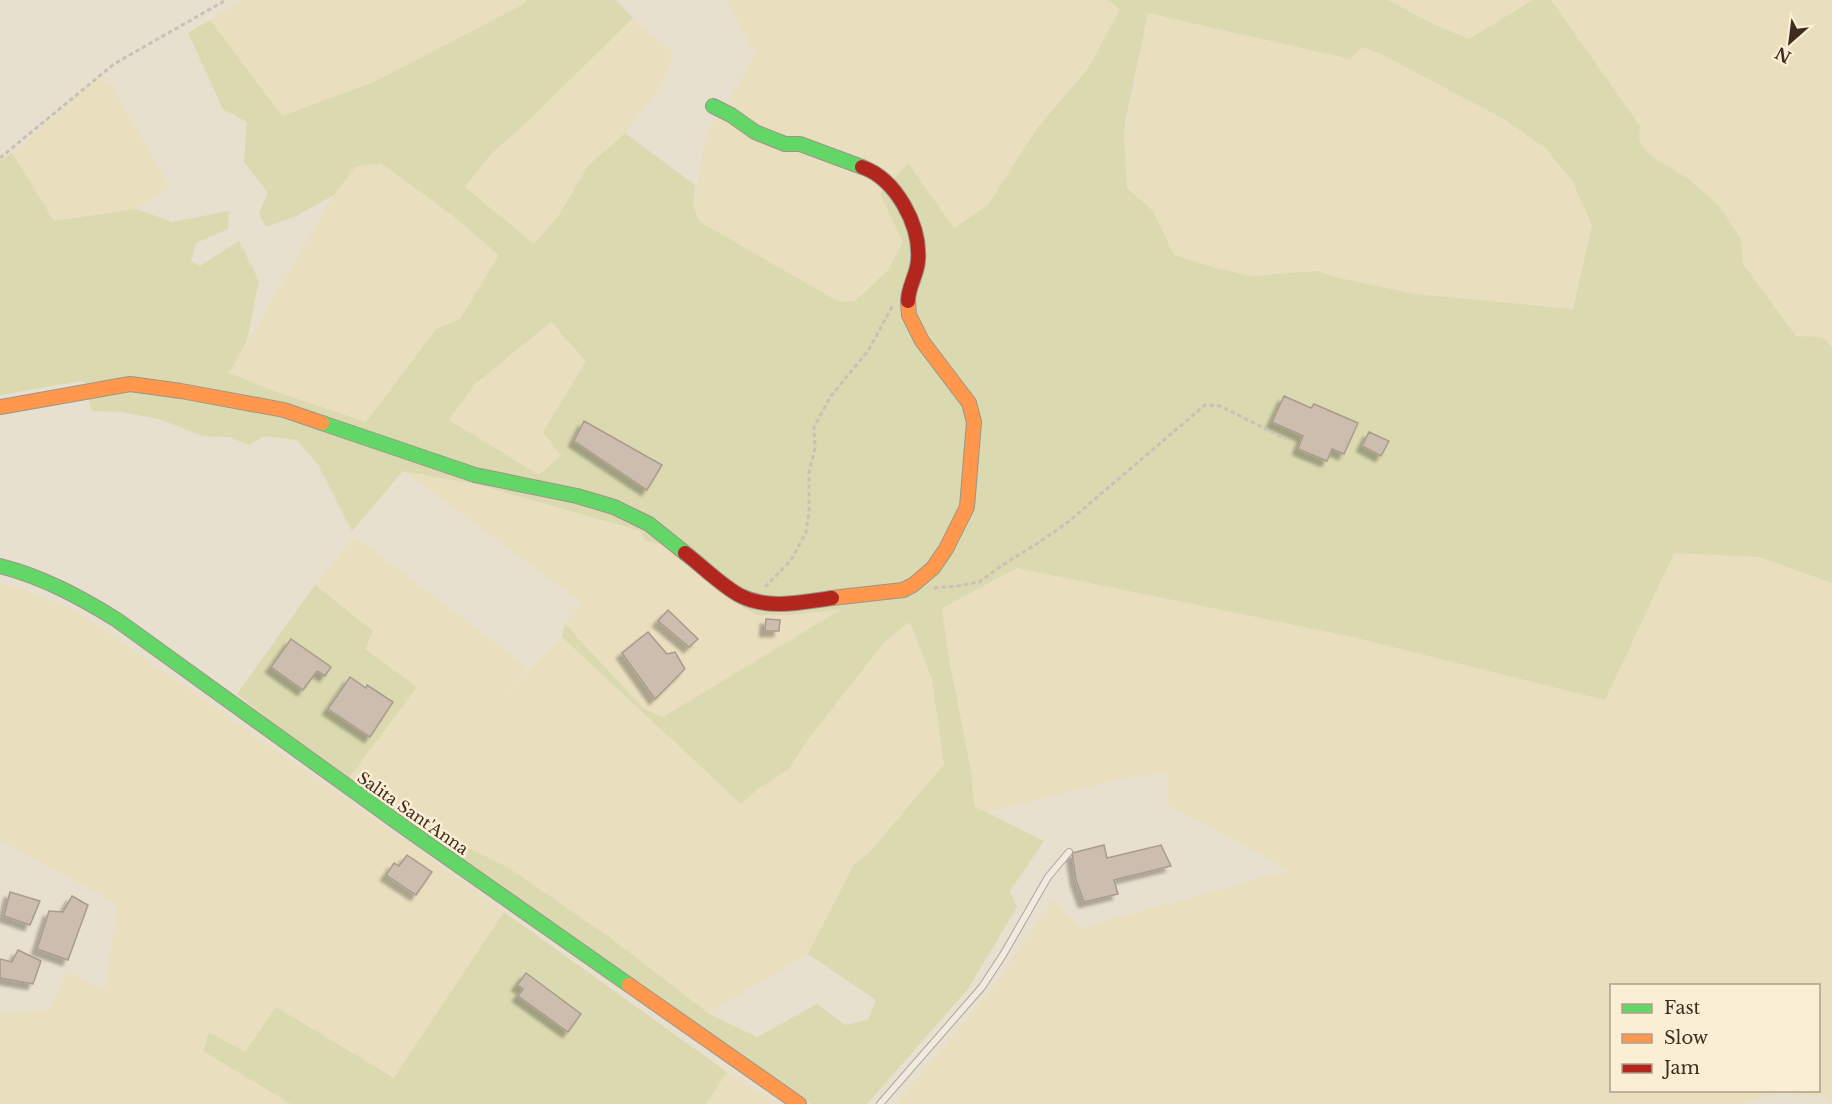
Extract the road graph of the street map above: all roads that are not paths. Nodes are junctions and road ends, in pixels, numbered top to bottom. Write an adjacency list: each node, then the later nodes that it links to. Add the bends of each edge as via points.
1 (713, 106): 2 (street, via 754,132 868,169 884,180 902,202 913,226 918,263 908,295 909,315 922,341 969,403 974,422 966,507 933,568 903,590 784,604 745,598 649,524 614,507 475,475 284,410 130,384)
2 (0, 407)
3 (0, 566): 5 (street, Salita Sant'Anna, via 51,582 117,621)
4 (1069, 852): 6 (lane, via 1048,877 982,987)
5 (799, 1104)
6 (880, 1104)

